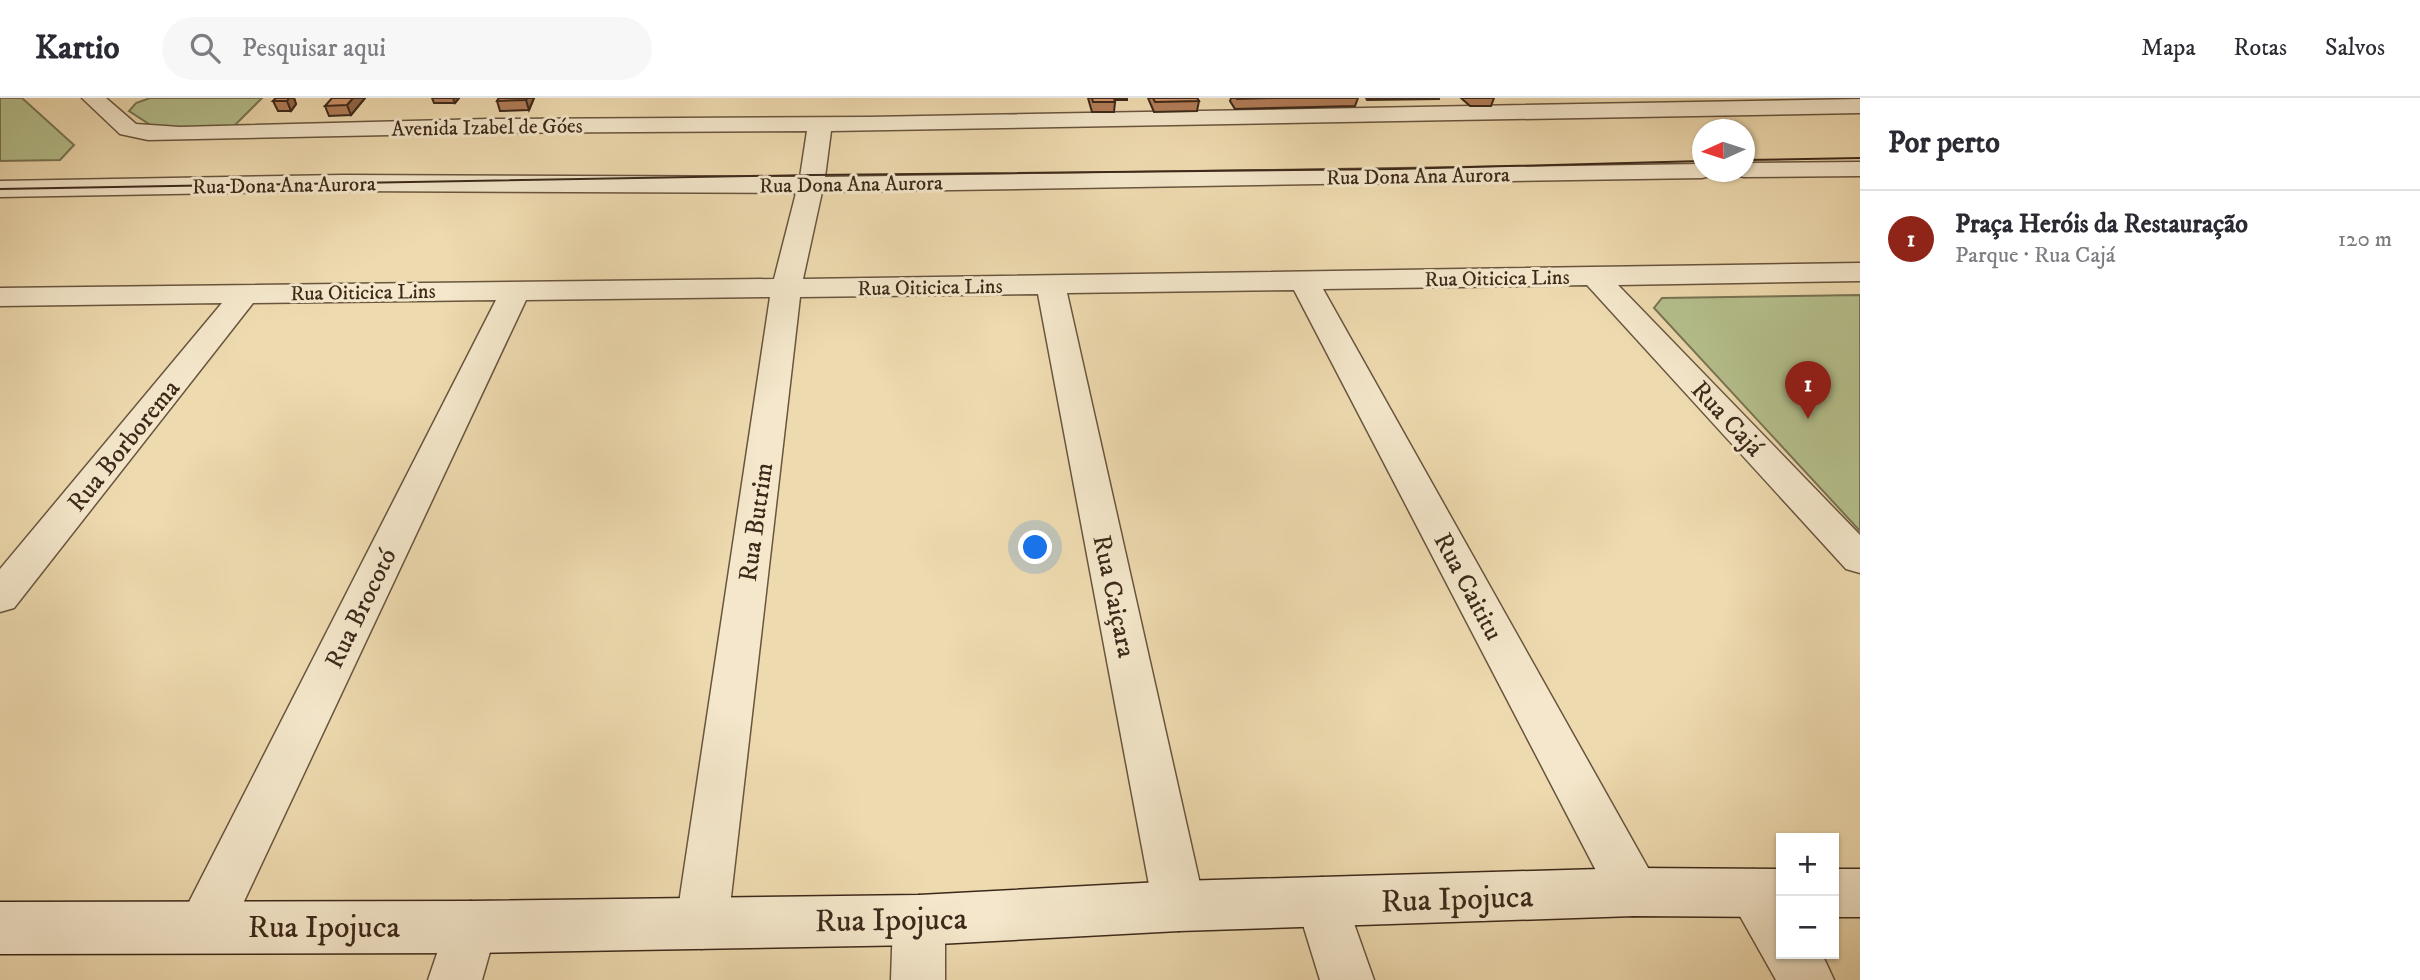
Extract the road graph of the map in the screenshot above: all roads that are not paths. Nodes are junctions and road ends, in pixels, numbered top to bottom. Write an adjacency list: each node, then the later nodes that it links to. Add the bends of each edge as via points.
1 (869, 98): 6 (street)
2 (104, 100): 5 (street, Avenida Izabel de Góes, via 128,129 148,133)
3 (1768, 102): 4 (street, Avenida Izabel de Góes); 6 (street, Avenida Izabel de Góes)
4 (1860, 106)
5 (820, 124): 6 (street, Avenida Izabel de Góes); 10 (street, Rua Butrim)
6 (868, 124)
7 (1860, 169): 8 (street)
8 (1755, 170)
9 (1692, 171): 10 (street, Rua Dona Ana Aurora)
10 (811, 185): 11 (street, Rua Dona Ana Aurora, via 342,183); 16 (street, Rua Butrim)
11 (0, 189)
12 (1860, 272): 13 (street, Rua Oiticica Lins)
13 (1595, 277): 14 (street, Rua Oiticica Lins); 20 (street, Rua Cajá)
14 (1304, 281): 15 (street, Rua Oiticica Lins); 22 (street, Rua Caititu)
15 (1051, 285): 16 (street, Rua Oiticica Lins); 27 (street, Rua Caiçara)
16 (786, 288): 17 (street, Rua Oiticica Lins); 29 (street, Rua Butrim)
17 (516, 290): 18 (street, Rua Oiticica Lins); 31 (street, Rua Brocotó)
18 (246, 293): 19 (street, Rua Oiticica Lins); 21 (street, Rua Borborema)
19 (0, 297)
20 (1860, 559)
21 (0, 597)
22 (1634, 892): 23 (street, Rua Ipojuca); 26 (street, Rua Ipojuca)
23 (1767, 893): 30 (street)
24 (1839, 893): 25 (street)
25 (1860, 893)
26 (1322, 902): 27 (street, Rua Ipojuca); 37 (street)
27 (1179, 906): 28 (street, Rua Ipojuca)
28 (919, 920): 29 (street, Rua Ipojuca); 36 (street)
29 (702, 923): 32 (street, Rua Ipojuca)
30 (1776, 923)
31 (205, 926): 32 (street, Rua Ipojuca); 33 (street, Rua Ipojuca)
32 (471, 927): 35 (street)
33 (0, 928)
34 (1794, 959): 38 (street)
35 (455, 980)
36 (918, 980)
37 (1347, 980)
38 (1807, 980)

